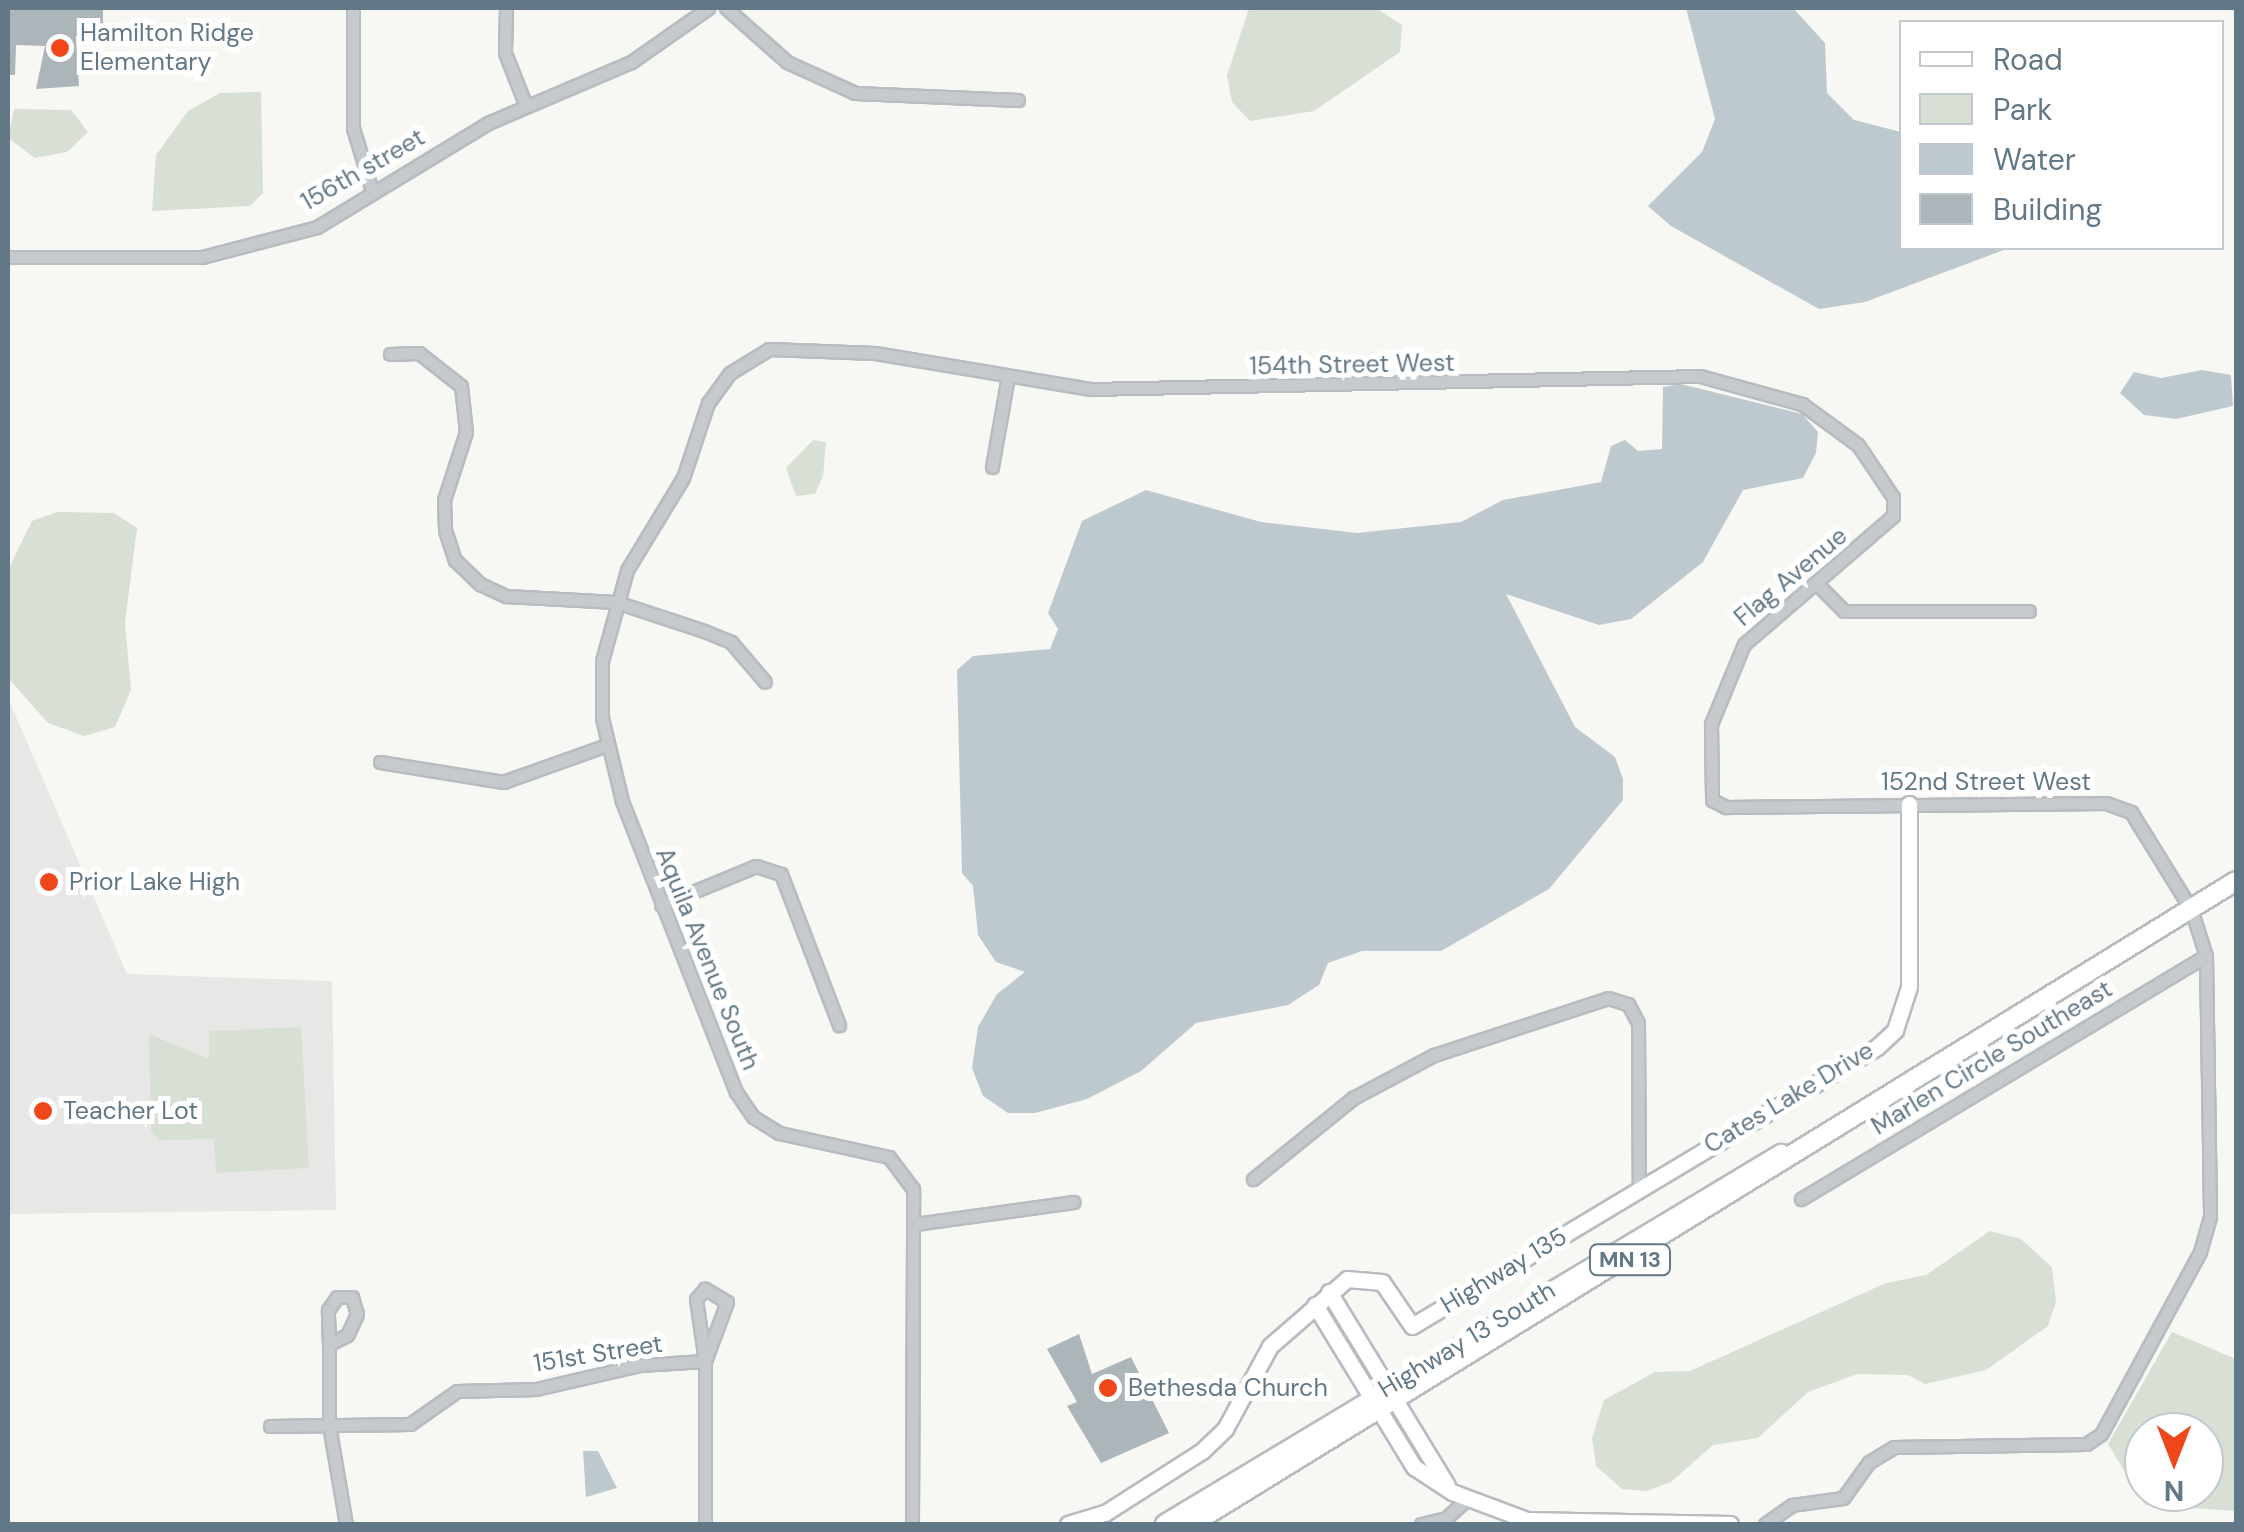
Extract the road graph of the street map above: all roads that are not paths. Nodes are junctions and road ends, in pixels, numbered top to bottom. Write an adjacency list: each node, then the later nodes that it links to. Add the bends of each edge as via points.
1 (354, 8): 7 (street, via 352,128)
2 (506, 8): 6 (street, via 505,53)
3 (708, 8): 6 (street, 156th street, via 631,62)
4 (726, 8): 5 (street, via 788,62 856,93)
5 (1018, 100)
6 (526, 106): 7 (street, 156th street)
7 (372, 191): 8 (street, 156th street, via 317,226 242,252)
8 (8, 257)
9 (769, 350): 11 (street, 154th Street West, via 875,353); 15 (street, Aquila Avenue South, via 730,372 708,403 695,452 644,534)
10 (390, 354): 15 (street, via 419,353 461,386 466,432 444,500 455,560 506,596)
11 (1008, 376): 12 (street); 13 (street, 154th Street West, via 1170,389 1700,376 1829,420 1858,445)
12 (992, 467)
13 (1893, 496): 14 (street, Flag Avenue, via 1893,516 1882,530)
14 (1817, 584): 16 (street, via 1844,611); 21 (street, Flag Avenue, via 1744,644 1724,678 1708,778 1712,800)
15 (616, 602): 17 (street, via 731,642); 18 (street, Aquila Avenue South, via 602,661)
16 (2029, 611)
17 (765, 682)
18 (607, 746): 19 (street, via 503,782); 23 (street, Aquila Avenue South)
19 (380, 762)
20 (1909, 804): 21 (street, 152nd Street West); 24 (street, 152nd Street West, via 2106,804 2131,812); 28 (street, Cates Lake Drive, via 1909,987 1895,1030)
21 (1726, 807)
22 (2236, 882): 24 (main road, Highway 13 South / MN 13)
23 (661, 905): 26 (street, via 756,866 781,874); 31 (street, Aquila Avenue South, via 736,1092 753,1118 799,1140 890,1157 913,1190)
24 (2191, 909): 25 (street); 36 (main road, Highway 13 South / MN 13)
25 (2206, 956): 29 (street, Marlen Circle Southeast); 50 (street, via 2210,1217 2200,1252 2101,1434 2086,1444 1894,1447 1869,1462 1843,1498 1792,1505)
26 (839, 1025)
27 (1253, 1180): 28 (street, via 1353,1098 1434,1055 1608,998 1628,1004 1638,1023)
28 (1639, 1188): 32 (street, Highway 135, via 1412,1326 1382,1282 1347,1279)
29 (1800, 1199)
30 (1073, 1202): 31 (street)
31 (914, 1224): 44 (street, Aquila Avenue South)
32 (1329, 1292): 33 (street, Highway 135); 36 (street)
33 (1315, 1305): 37 (street); 45 (street, Highway 135, via 1270,1346 1226,1429 1202,1451 1105,1513)
34 (329, 1344): 38 (street)
35 (704, 1361): 35 (street, via 727,1302 723,1293 705,1290 696,1300); 38 (street, 151st Street, via 536,1388 457,1391 410,1424); 43 (street)
36 (1392, 1395): 37 (main road, Highway 13 South / MN 13); 40 (street)
37 (1375, 1405): 40 (street, via 1414,1468); 46 (main road, Highway 13 South / MN 13); 47 (main road, Highway 13 South / MN 13)
38 (329, 1425): 39 (street, 151st Street); 42 (street)
39 (270, 1426)
40 (1459, 1496): 41 (street); 48 (street, via 1446,1518)
41 (1545, 1522): 49 (street)
42 (346, 1524)
43 (705, 1524)
44 (912, 1524)
45 (1068, 1524)
46 (1165, 1524)
47 (1192, 1524)
48 (1421, 1524)
49 (1730, 1524)
50 (1765, 1524)

